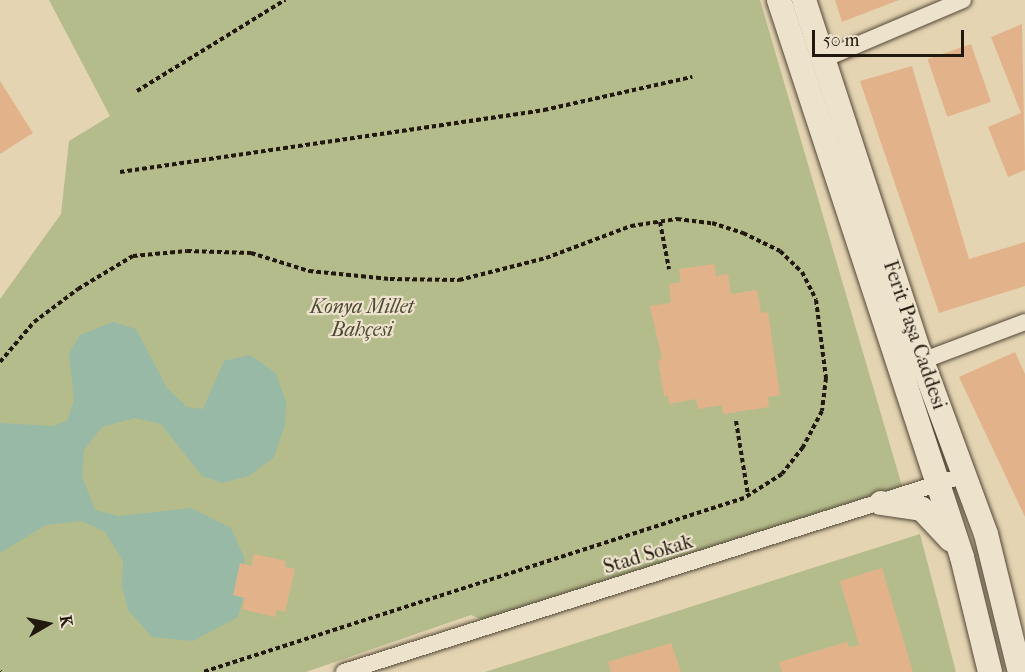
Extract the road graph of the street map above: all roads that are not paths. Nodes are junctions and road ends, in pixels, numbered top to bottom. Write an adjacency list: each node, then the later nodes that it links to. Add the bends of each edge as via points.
1 (779, 0): 8 (main road, Ferit Paşa Caddesi)
2 (804, 0): 4 (main road, Ferit Paşa Caddesi)
3 (963, 0): 4 (street)
4 (824, 59): 6 (main road, Ferit Paşa Caddesi)
5 (1025, 322): 6 (street)
6 (922, 361): 7 (main road, Ferit Paşa Caddesi)
7 (965, 475): 8 (street, Stad Sokak); 13 (main road, Ferit Paşa Caddesi, via 986,534)
8 (937, 485): 9 (street, Stad Sokak); 10 (main road, Ferit Paşa Caddesi)
9 (881, 503): 10 (main road, via 922,509); 11 (street, Stad Sokak)
10 (962, 557): 12 (main road, Ferit Paşa Caddesi)
11 (344, 672)
12 (990, 672)
13 (1020, 672)

